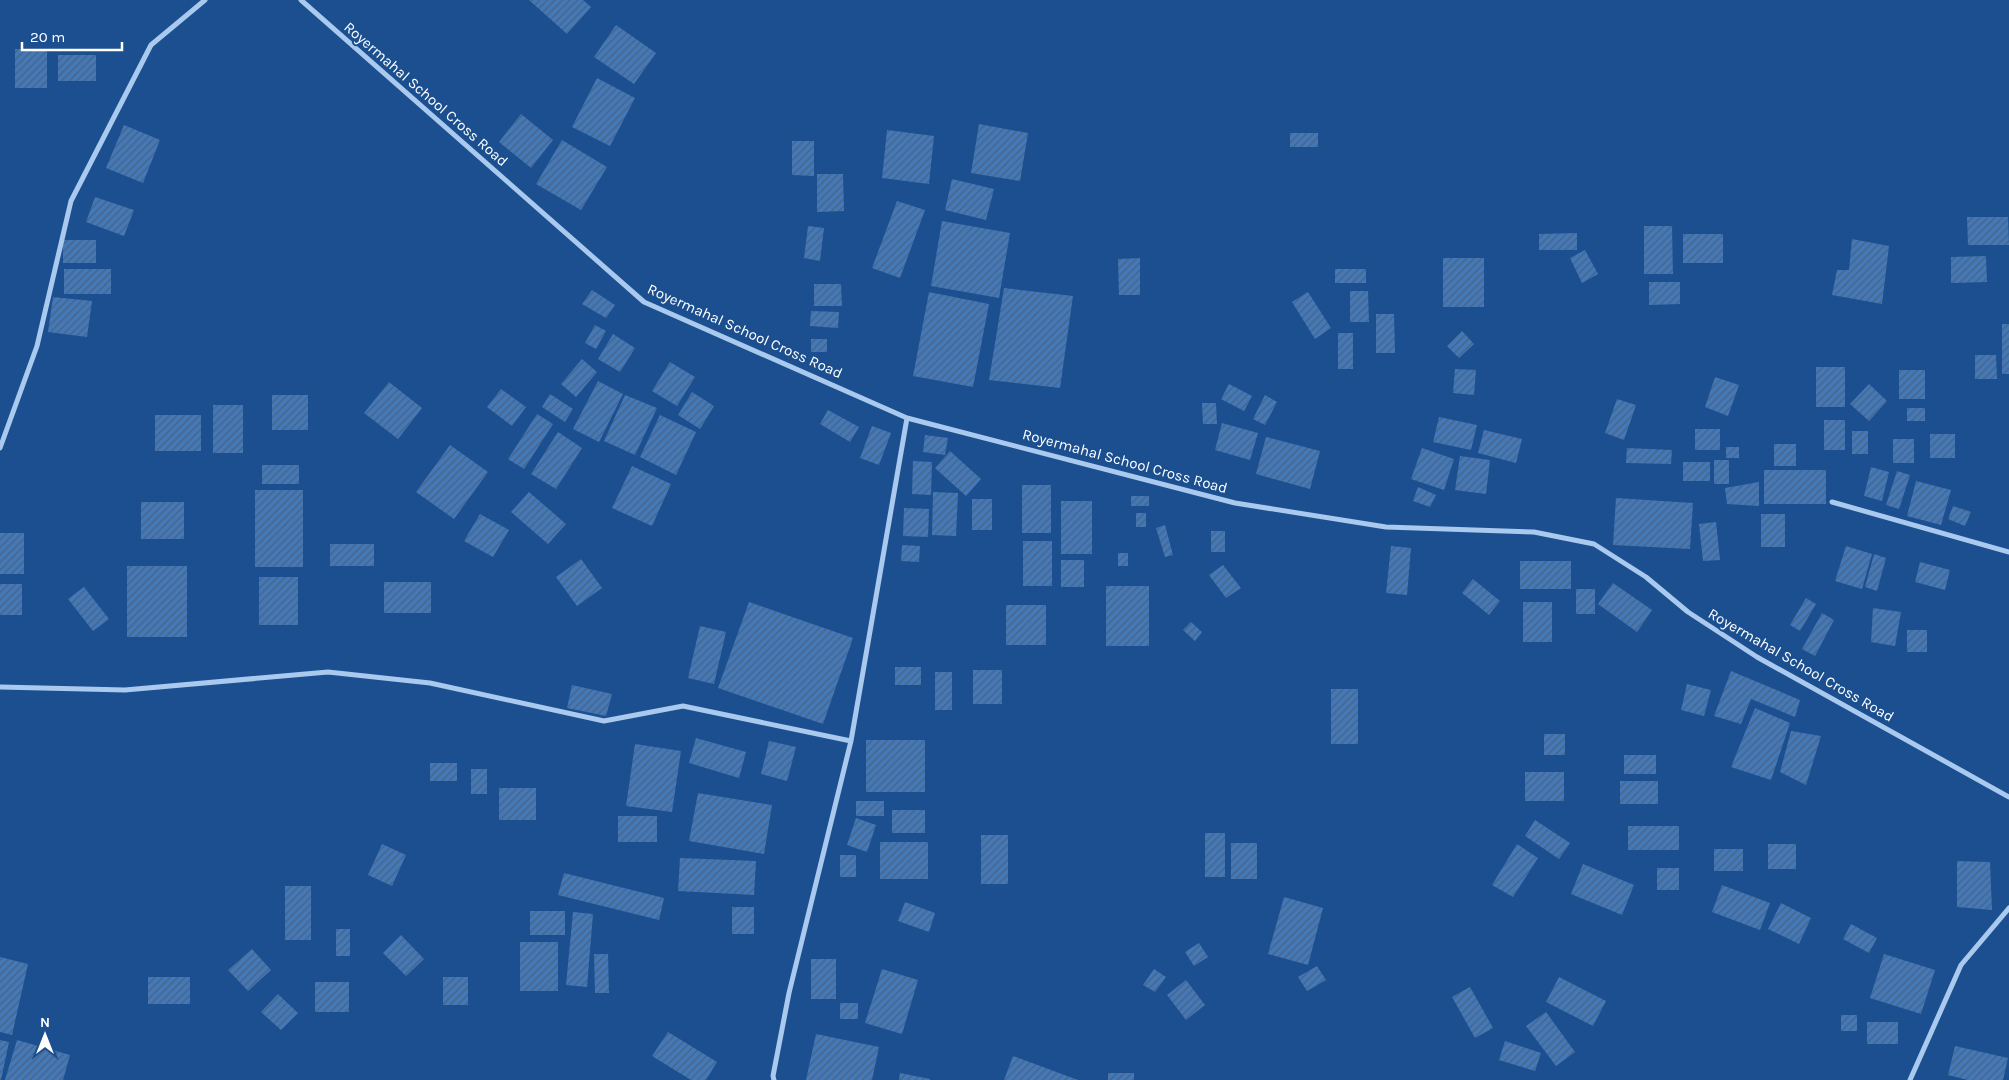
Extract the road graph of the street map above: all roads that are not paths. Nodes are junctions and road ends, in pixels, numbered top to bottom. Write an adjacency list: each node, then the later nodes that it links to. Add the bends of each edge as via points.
1 (204, 0): 4 (street, via 151,45 72,201 37,346)
2 (301, 0): 3 (street, Royermahal School Cross Road, via 644,302)
3 (907, 418): 8 (street); 9 (street, Royermahal School Cross Road, via 1235,503 1386,527 1534,532 1594,544 1646,577 1688,612 1757,657)
4 (0, 448)
5 (1832, 502): 6 (street)
6 (2009, 552)
7 (0, 687): 8 (street, via 125,690 328,672 430,683 604,721 683,706)
8 (852, 741): 11 (street, via 789,993)
9 (2009, 797)
10 (2009, 908): 12 (street, via 1961,965)
11 (774, 1080)
12 (1910, 1080)

